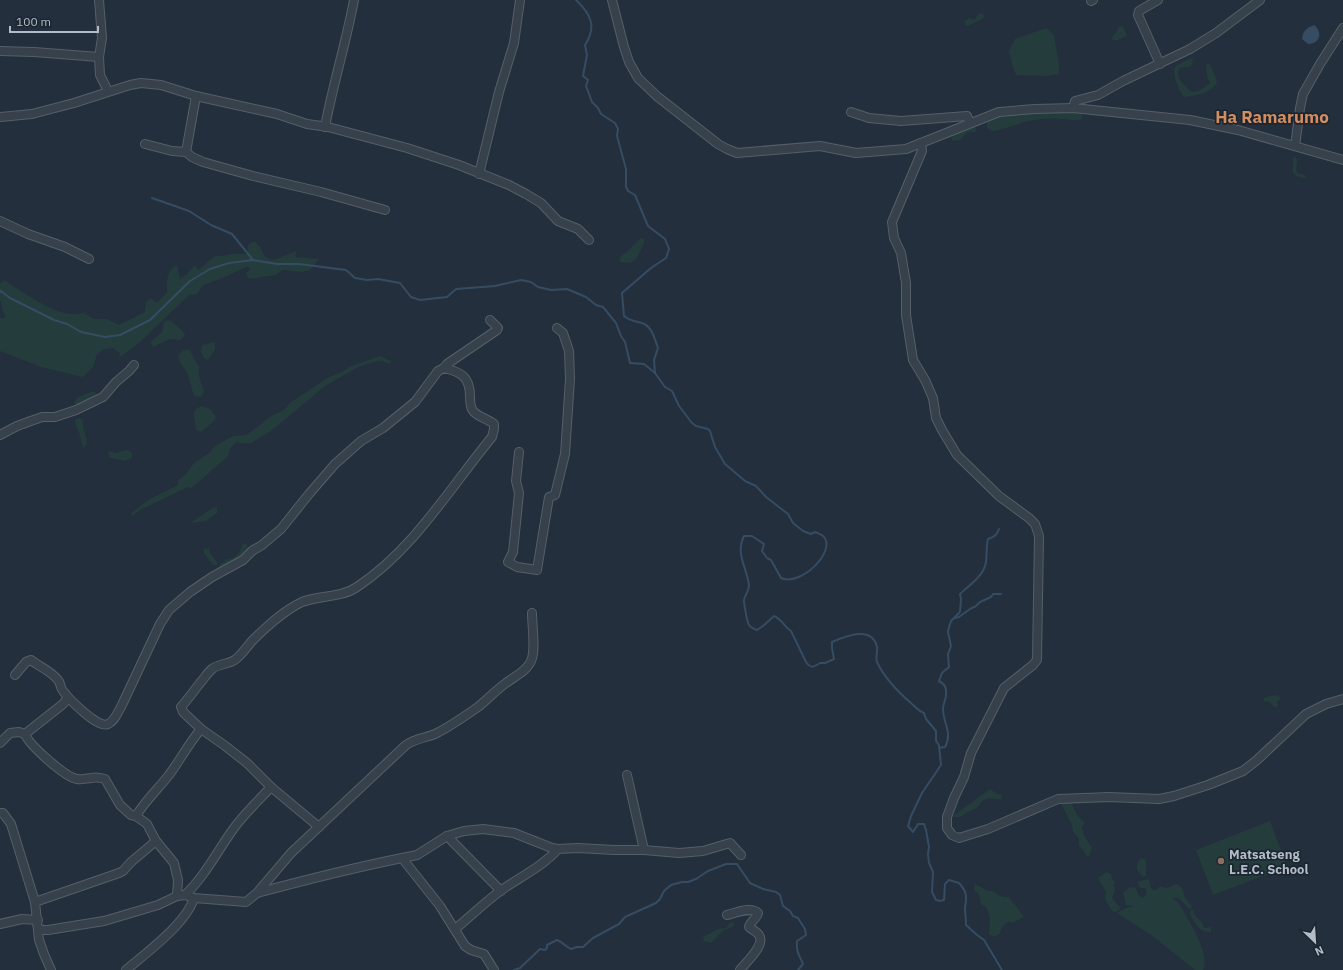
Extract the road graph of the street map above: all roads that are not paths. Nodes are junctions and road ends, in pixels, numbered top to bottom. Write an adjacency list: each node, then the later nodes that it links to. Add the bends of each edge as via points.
1 (99, 0): 9 (street, via 102,38)
2 (354, 0): 17 (street)
3 (520, 0): 23 (street, via 514,42 498,92)
4 (612, 0): 18 (street, via 629,62 638,78 689,122 727,149 737,153 820,146 856,153 906,149)
5 (1158, 0): 10 (street, via 1139,10 1138,15)
6 (1260, 0): 10 (street, via 1216,33)
7 (1343, 28): 20 (street, via 1303,94)
8 (0, 51): 9 (street)
9 (99, 57): 11 (street, via 100,75)
10 (1160, 64): 13 (street, via 1098,95 1075,101)
11 (108, 91): 12 (street, via 141,83 161,85); 15 (street, via 32,114)
12 (196, 96): 17 (street); 21 (street)
13 (1073, 108): 16 (street, via 1035,108 1000,112); 20 (street, via 1190,120)
14 (851, 112): 16 (street, via 869,118 901,121 967,116)
15 (0, 117)
16 (970, 123): 18 (street)
17 (324, 127): 23 (street, via 407,148)
18 (921, 143): 37 (street, via 922,151 892,222 906,283 906,315 913,360 934,398 936,418 957,455 999,496 1036,524 1039,536 1037,660 1004,688 971,754 947,817 947,828 952,835 959,838 988,829 1058,799 1159,799 1208,785 1243,771 1306,714)
19 (144, 144): 21 (street)
20 (1295, 146): 22 (street)
21 (186, 152): 24 (street, via 203,162)
22 (1343, 160)
23 (479, 174): 26 (street, via 509,185 541,203 558,221 578,229)
24 (385, 210)
25 (0, 220): 27 (street)
26 (589, 240)
27 (89, 259)
28 (490, 320): 31 (street, via 497,330 446,364)
29 (557, 328): 33 (street, via 563,333 569,351 566,447 555,495 549,498 537,570 517,567 508,562 513,552 519,493 516,481)
30 (134, 365): 32 (street, via 103,397 76,410 55,417 42,417)
31 (444, 368): 36 (street, via 438,371 415,402 383,428 361,441 335,464 281,529 252,550 243,560 212,577 169,610 113,720 106,725 99,724); 38 (street, via 455,371 469,382 471,407 474,412 494,424 492,437 419,531 402,550 376,572 346,592 316,597 290,609 269,624 236,659 211,670 181,707)
32 (0, 435)
33 (519, 452)
34 (532, 613): 45 (street, via 533,654 530,664 457,722 426,738 412,740)
35 (15, 675): 36 (street, via 31,660 60,681 61,689)
36 (69, 699): 39 (street)
37 (1343, 699)
38 (201, 729): 42 (street, via 236,754); 44 (street)
39 (25, 734): 40 (street, via 10,733); 44 (street, via 34,746 70,776 77,779 105,779 120,805 131,815)
40 (0, 743)
41 (627, 775): 49 (street)
42 (271, 787): 45 (street); 54 (street, via 235,827 192,888)
43 (0, 813): 56 (street, via 4,813 11,824)
44 (136, 816): 47 (street, via 147,824)
45 (319, 827): 53 (street, via 291,853)
46 (447, 836): 48 (street, via 483,829 524,836); 51 (street, via 417,855); 52 (street)
47 (156, 841): 54 (street, via 174,862); 56 (street, via 119,873)
48 (558, 849): 49 (street); 52 (street, via 549,859)
49 (644, 850): 50 (street, via 679,853 704,851 730,843)
50 (741, 855)
51 (402, 858): 53 (street, via 339,871 321,878); 60 (street)
52 (501, 891): 60 (street)
53 (257, 893): 55 (street, via 246,902)
54 (181, 895): 55 (street); 61 (street, via 158,905 104,921)
55 (194, 898): 63 (street, via 171,932)
56 (35, 902): 58 (street)
57 (727, 915): 65 (street, via 750,909 758,914 749,927 759,935 761,941)
58 (38, 920): 59 (street, via 22,919); 61 (street)
59 (0, 924)
60 (455, 928): 64 (street, via 465,946 484,954)
61 (38, 930): 62 (street, via 39,940)
62 (51, 970)
63 (126, 970)
64 (494, 970)
65 (740, 970)

